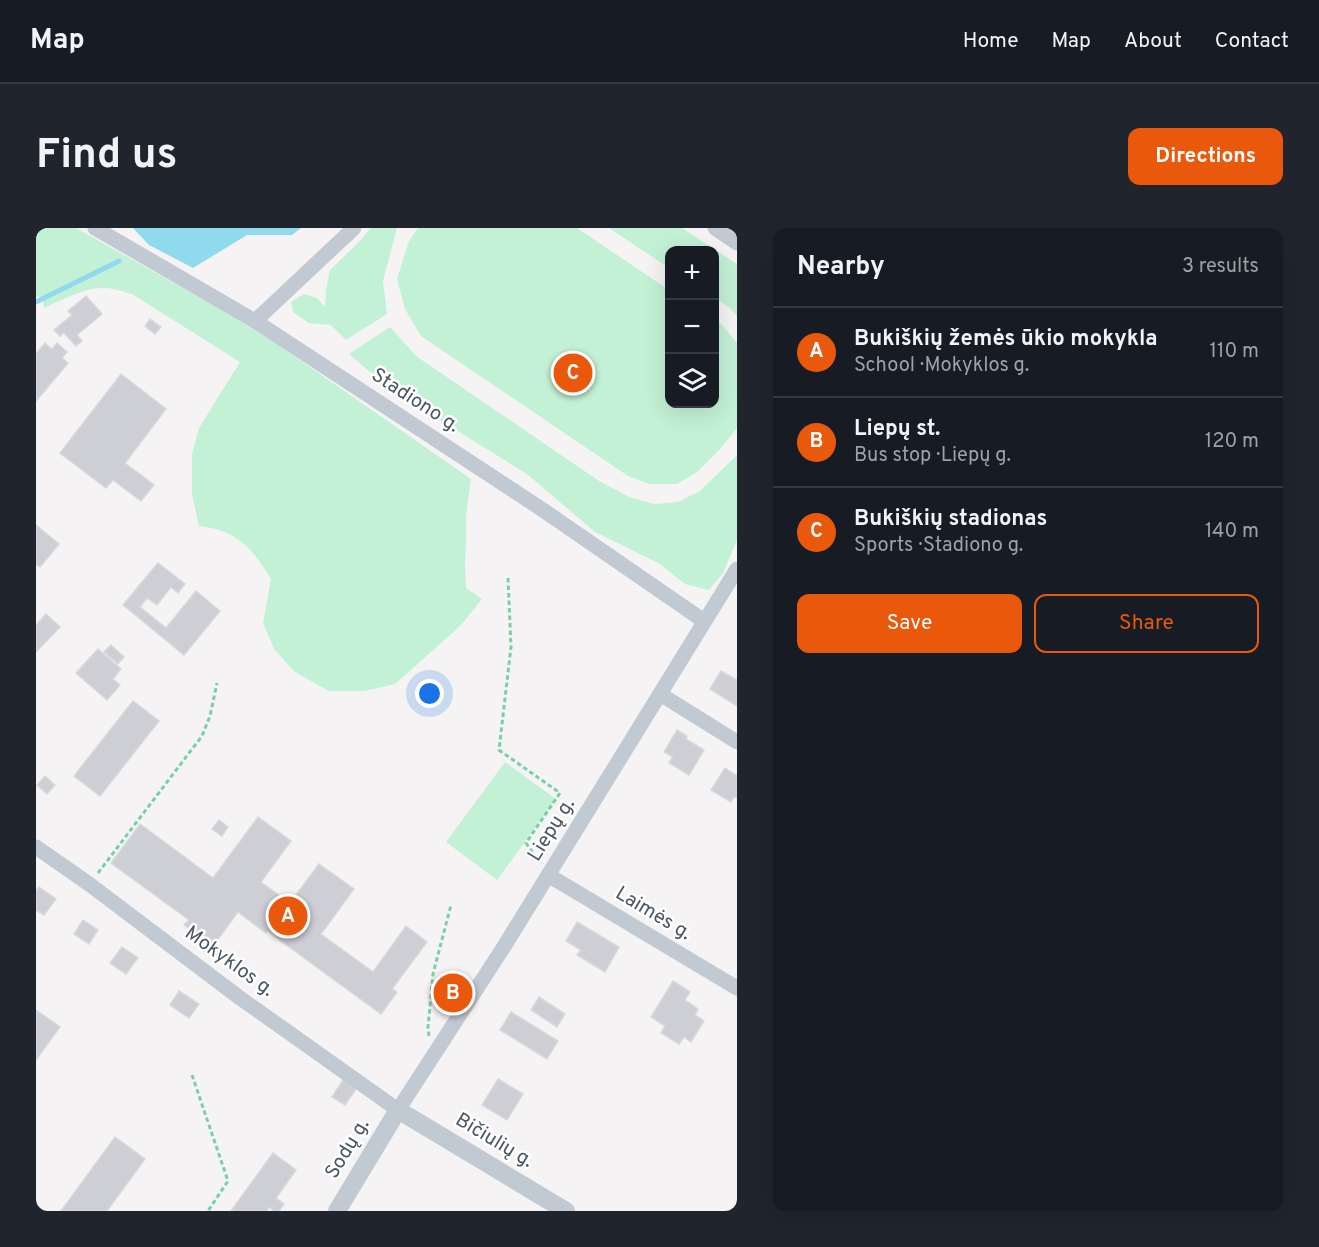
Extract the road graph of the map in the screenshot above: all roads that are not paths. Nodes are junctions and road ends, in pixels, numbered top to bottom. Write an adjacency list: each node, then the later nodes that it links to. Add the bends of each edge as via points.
1 (95, 228): 5 (street, Stadiono g.)
2 (354, 228): 5 (street)
3 (715, 228): 4 (street)
4 (737, 243)
5 (255, 321): 7 (street, Stadiono g.)
6 (737, 568): 7 (street, Liepų g.)
7 (704, 621): 8 (street, Liepų g.)
8 (660, 694): 9 (street); 11 (street, Liepų g.)
9 (737, 742)
10 (36, 847): 13 (street, Mokyklos g.)
11 (548, 875): 12 (street, Laimės g.); 13 (street, Liepų g.)
12 (737, 988)
13 (398, 1110): 14 (street, Sodų g.); 15 (street, Bičiulių g.)
14 (337, 1211)
15 (566, 1211)

